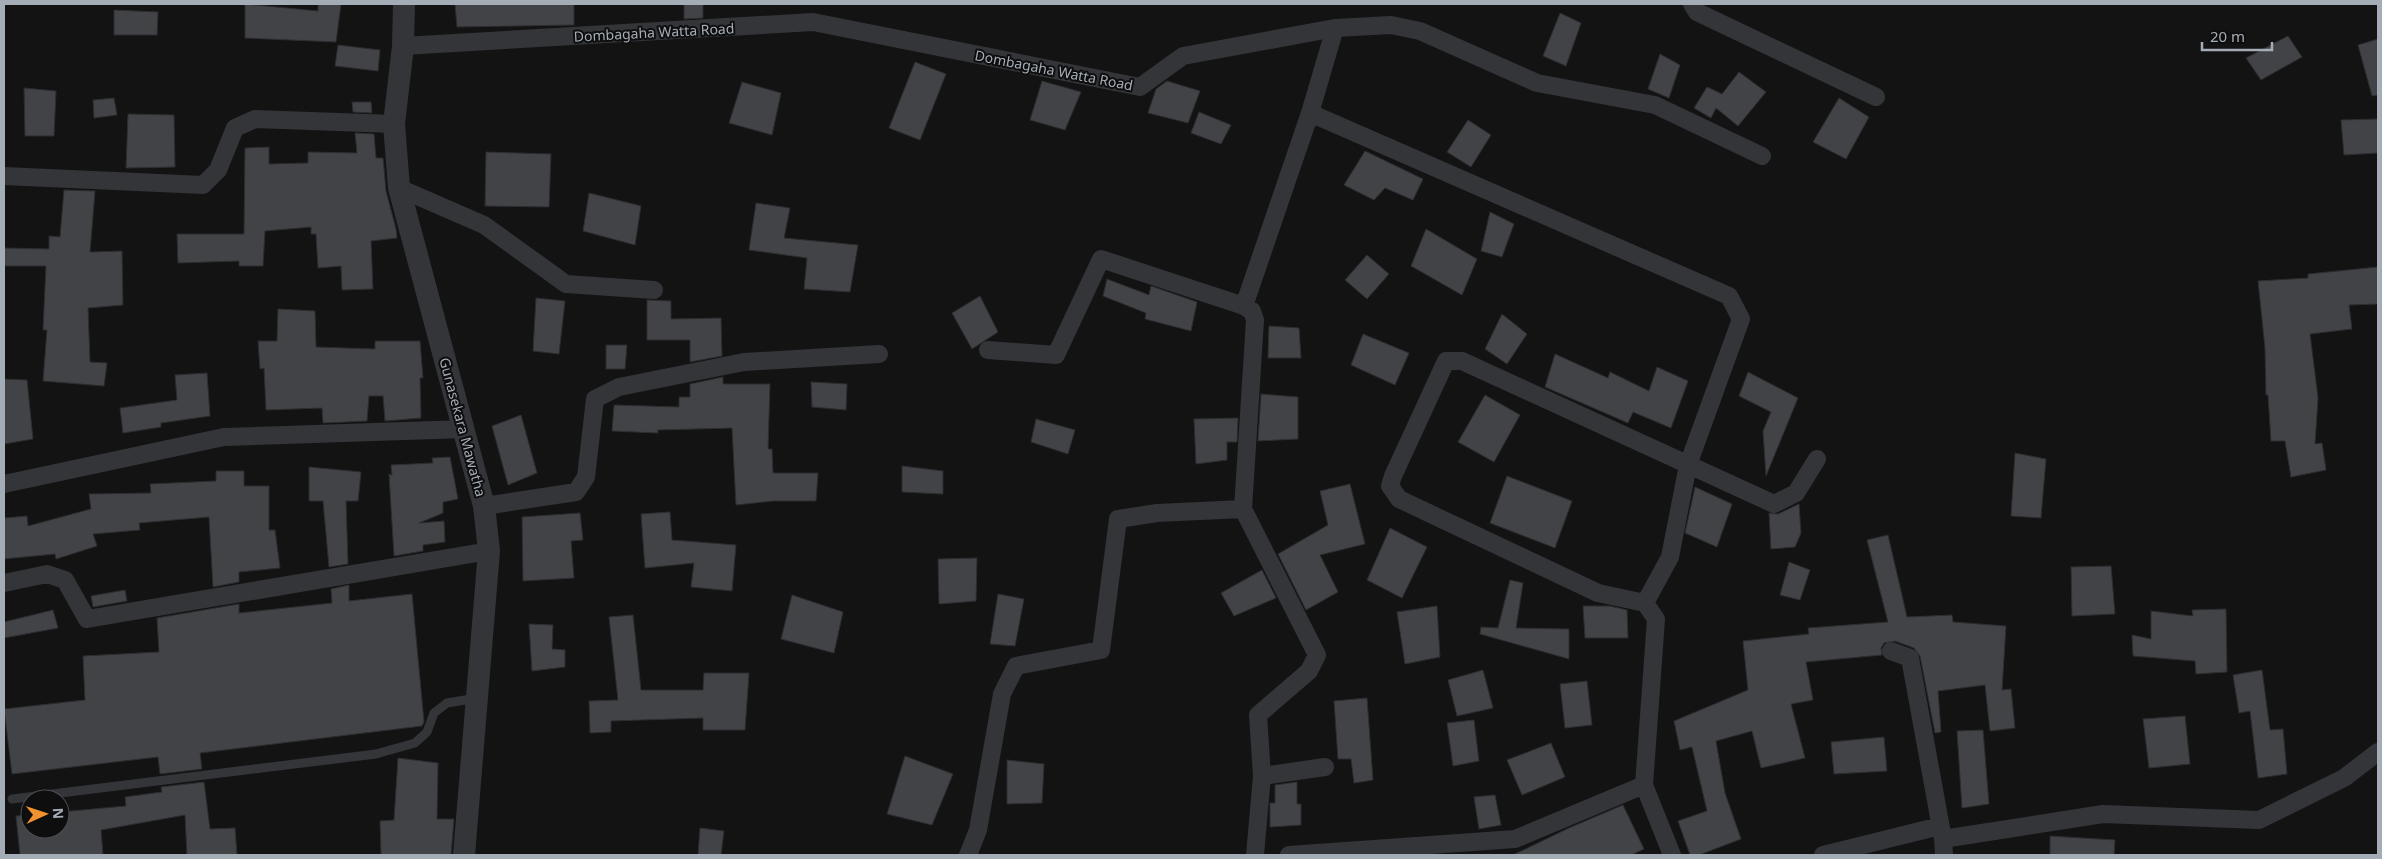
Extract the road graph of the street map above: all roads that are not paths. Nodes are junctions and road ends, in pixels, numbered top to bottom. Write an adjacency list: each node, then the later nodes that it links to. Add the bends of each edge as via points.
1 (404, 4): 4 (street, Gunasekara Mawatha)
2 (1692, 4): 5 (street, via 1697,12)
3 (1335, 28): 4 (street, Dombagaha Watta Road, via 1183,56 1140,87 814,22); 6 (street); 8 (street, Dombagaha Watta Road, via 1391,25 1420,31 1537,83 1655,105)
4 (403, 46): 7 (street, Gunasekara Mawatha)
5 (1876, 97)
6 (1310, 113): 12 (street); 17 (street, via 1729,296 1741,319)
7 (394, 124): 9 (street, via 255,119 234,128 218,170 203,185); 10 (street, Gunasekara Mawatha)
8 (1762, 156)
9 (4, 176)
10 (399, 188): 11 (street, via 484,225 566,284); 15 (street, Gunasekara Mawatha)
11 (654, 290)
12 (1244, 306): 13 (street, via 1101,259 1056,355); 20 (street, via 1252,311 1255,320)
13 (988, 350)
14 (879, 354): 19 (street, via 744,362 619,387 595,399 586,477 576,492)
15 (464, 429): 18 (street, via 224,437); 19 (street, Gunasekara Mawatha)
16 (1817, 460): 17 (street, via 1796,493 1774,504)
17 (1688, 465): 23 (street, via 1670,557); 23 (street, via 1462,361 1446,361 1393,476 1390,486 1399,499 1598,593)
18 (4, 484)
19 (484, 506): 21 (street, Gunasekara Mawatha)
20 (1243, 508): 28 (street, via 1317,655 1309,671 1258,715); 33 (street, via 1118,518 1100,650 1016,666 1002,694 978,830)
21 (489, 551): 22 (street, via 87,619 65,580 47,574); 25 (street, Gunasekara Mawatha)
22 (4, 583)
23 (1644, 603): 29 (street, via 1656,619)
24 (1891, 651): 31 (street, via 1910,658)
25 (477, 698): 30 (lane, via 447,703 434,713 427,732 415,743 376,754); 32 (street, Gunasekara Mawatha)
26 (2378, 752): 31 (street, via 2344,778 2259,820 2103,814)
27 (1325, 768): 28 (street)
28 (1262, 776): 34 (street)
29 (1644, 785): 35 (street, via 1515,839); 36 (street)
30 (12, 800)
31 (1942, 840): 37 (street)
32 (464, 855)
33 (968, 855)
34 (1255, 855)
35 (1289, 855)
36 (1672, 855)
37 (1823, 855)

